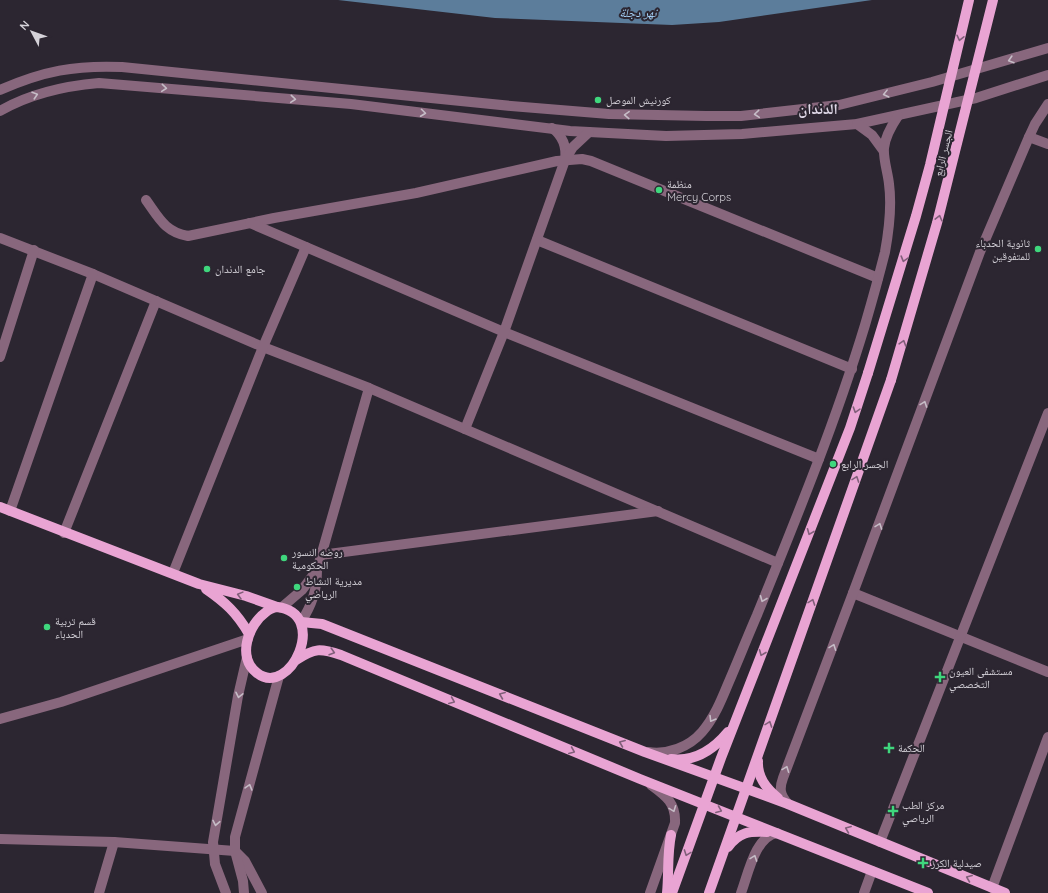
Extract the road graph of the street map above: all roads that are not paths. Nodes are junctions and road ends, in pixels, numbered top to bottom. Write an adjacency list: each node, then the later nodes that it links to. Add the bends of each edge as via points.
1 (969, 0): 50 (main road, الجسر الرابع, one-way to 50, bridge, via 918,209 868,373 826,492)
2 (993, 0): 54 (main road, الجسر الرابع, one-way to 2, bridge, via 891,380 937,223)
3 (1048, 48): 5 (street, one-way to 5, via 932,82 839,105 741,116 610,114 100,66 74,67 49,72)
4 (1048, 75): 8 (street, via 976,98)
5 (0, 90)
6 (1048, 104): 12 (street)
7 (0, 111): 10 (street, one-way to 10, via 33,95 100,83 351,104)
8 (898, 116): 9 (street); 14 (street, via 887,135)
9 (858, 124): 11 (street, via 708,135 666,136); 14 (street, via 872,135)
10 (552, 128): 11 (street); 15 (street, via 565,145)
11 (589, 132): 15 (street, via 573,146)
12 (1030, 137): 13 (street); 41 (street, one-way to 12, via 980,252)
13 (1048, 144)
14 (883, 150): 23 (street, via 890,205 887,237)
15 (565, 160): 17 (street, via 416,193); 19 (street); 23 (street, via 591,161)
16 (146, 200): 17 (street, via 162,223 178,234 198,235)
17 (250, 223): 20 (street)
18 (0, 238): 21 (street)
19 (537, 240): 25 (street); 28 (street)
20 (306, 247): 25 (street); 26 (street)
21 (34, 250): 22 (street); 27 (street)
22 (93, 274): 24 (street); 33 (street)
23 (878, 278): 28 (street)
24 (156, 301): 26 (street); 35 (street)
25 (504, 332): 31 (street); 32 (street)
26 (263, 347): 29 (street); 39 (street)
27 (0, 357)
28 (852, 369): 32 (street)
29 (369, 388): 31 (street); 36 (street)
30 (1048, 413): 45 (street)
31 (466, 429): 34 (street)
32 (819, 459): 37 (street)
33 (5, 509): 35 (main road)
34 (658, 511): 36 (street); 37 (street)
35 (64, 533): 39 (main road)
36 (321, 555): 38 (street)
37 (778, 563): 53 (street, one-way to 53, via 723,695 708,724 694,740 681,748 654,753)
38 (317, 570): 42 (street, via 302,590); 43 (street, via 314,598)
39 (173, 573): 40 (main road)
40 (199, 584): 42 (main road, one-way to 40); 44 (main road, via 233,610)
41 (853, 594): 45 (street); 60 (street, one-way to 41, via 782,798 780,786)
42 (279, 607): 43 (main road, via 287,608); 44 (main road, via 267,610 253,625)
43 (300, 622): 47 (main road, via 301,650); 53 (main road, one-way to 43, via 322,624)
44 (248, 636): 46 (main road); 51 (street, via 61,702)
45 (961, 636): 48 (street); 66 (street)
46 (247, 657): 49 (main road, via 260,675 267,678); 67 (street, one-way to 67, via 238,696)
47 (296, 660): 49 (main road); 57 (main road, one-way to 57, via 309,652 324,650 341,655)
48 (1048, 672)
49 (279, 676): 68 (street, one-way to 49, via 235,836)
50 (738, 715): 55 (main road, via 730,730 707,752 676,760); 56 (main road)
51 (0, 719)
52 (1048, 737): 71 (street)
53 (642, 751): 55 (main road)
54 (759, 751): 58 (main road, الجسر الرابع); 60 (main road, via 758,769 762,781 778,798)
55 (661, 757): 56 (main road)
56 (714, 777): 58 (main road); 59 (main road)
57 (646, 782): 59 (main road); 63 (street, one-way to 63, via 665,796 674,809 675,823)
58 (746, 789): 60 (main road); 61 (main road, الجسر الرابع)
59 (704, 804): 61 (main road, one-way to 61); 78 (main road, one-way to 78)
60 (788, 804): 66 (main road, one-way to 60)
61 (737, 817): 62 (main road); 69 (main road, الجسر الرابع)
62 (777, 834): 69 (main road, via 742,834 728,847); 70 (main road); 80 (street, one-way to 62, via 758,849 767,837)
63 (671, 835): 76 (street); 77 (main road)
64 (0, 839): 65 (street)
65 (114, 842): 67 (street); 72 (street)
66 (880, 842): 71 (main road, one-way to 66)
67 (213, 850): 68 (street); 73 (street, via 215,864)
68 (235, 851): 74 (street); 75 (street, via 245,861)
69 (720, 865): 79 (main road)
70 (872, 871): 81 (street); 82 (main road)
71 (992, 888): 83 (main road)
72 (99, 893)
73 (226, 893)
74 (244, 893)
75 (262, 893)
76 (650, 893)
77 (667, 893)
78 (672, 893)
79 (710, 893)
80 (741, 893)
81 (864, 893)
82 (928, 893)
83 (1005, 893)

